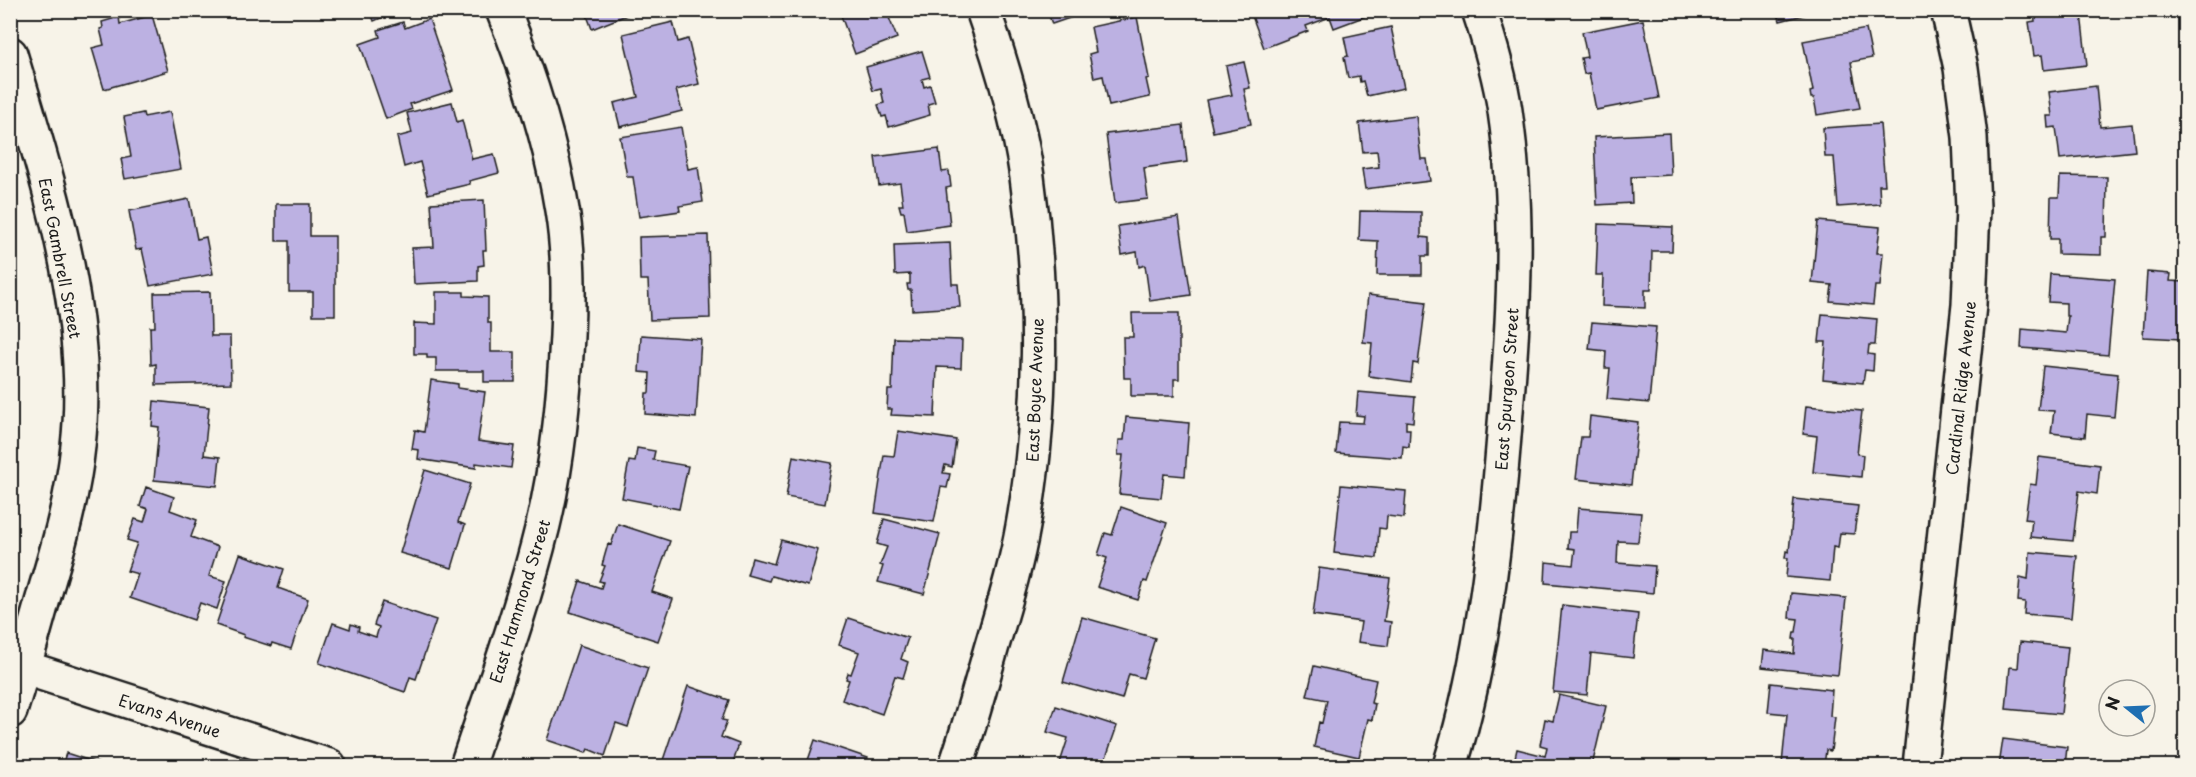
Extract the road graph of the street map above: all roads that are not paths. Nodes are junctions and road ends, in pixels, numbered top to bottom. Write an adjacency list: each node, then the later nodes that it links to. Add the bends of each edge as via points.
1 (503, 10): 9 (street, East Hammond Street, via 550,151 562,211 569,285 565,380 556,453 525,593)
2 (983, 10): 10 (street, East Boyce Avenue, via 1012,106 1027,176 1037,272 1037,365 1034,445 1023,526 1007,597)
3 (1479, 10): 11 (street, East Spurgeon Street, via 1505,109 1515,245 1510,366 1496,528 1480,645)
4 (1948, 10): 12 (street, Cardinal Ridge Avenue, via 1970,137 1969,305)
5 (10, 54): 6 (street, East Gambrell Street, via 50,191 74,307 81,369 78,444 69,509)
6 (17, 665): 7 (street, East Gambrell Street); 8 (street, Evans Avenue)
7 (10, 711)
8 (329, 766)
9 (467, 766)
10 (956, 766)
11 (1450, 766)
12 (1920, 766)

